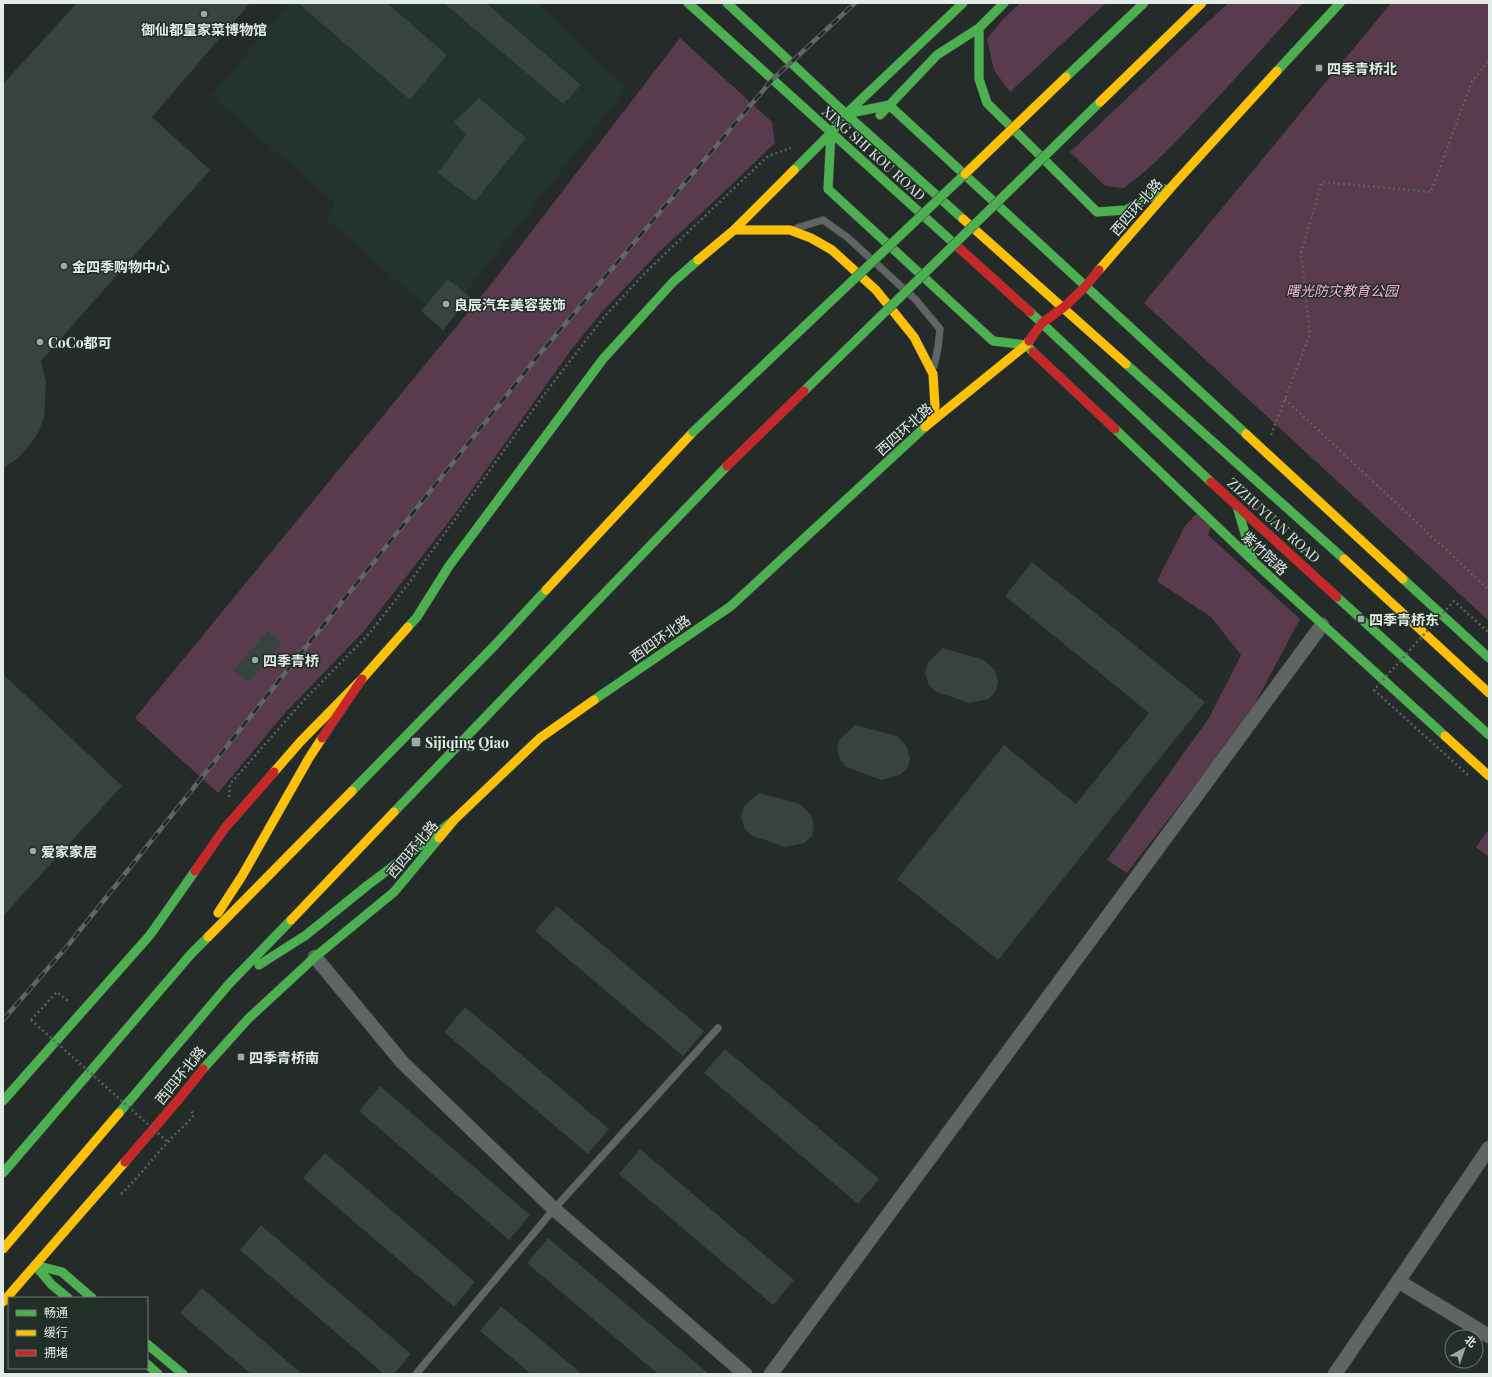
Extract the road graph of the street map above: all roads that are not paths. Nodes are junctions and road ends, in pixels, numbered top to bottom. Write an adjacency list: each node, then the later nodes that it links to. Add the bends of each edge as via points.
1 (688, 3): 16 (main road, XING SHI KOU ROAD)
2 (727, 3): 14 (main road, XING SHI KOU ROAD)
3 (963, 3): 14 (main road)
4 (970, 3): 9 (main road)
5 (1004, 3): 10 (main road)
6 (1144, 3): 35 (main road, bridge, via 693,432 496,644)
7 (1202, 3): 37 (main road, 西四环北路, bridge, via 727,466)
8 (1340, 3): 17 (main road, 西四环北路)
9 (962, 16)
10 (979, 28): 12 (main road); 17 (main road, via 979,79 987,103 1096,212 1126,210)
11 (949, 36): 12 (main road)
12 (937, 55): 13 (main road)
13 (889, 105): 14 (main road); 15 (main road); 20 (main road)
14 (846, 114): 15 (main road, XING SHI KOU ROAD); 16 (main road)
15 (871, 126): 16 (main road, via 849,132); 21 (main road, XING SHI KOU ROAD)
16 (831, 133): 18 (main road); 22 (main road, XING SHI KOU ROAD); 23 (main road, via 828,189 992,341)
17 (1176, 183): 20 (main road, 西四环北路)
18 (734, 230): 19 (main road); 30 (main road, via 672,282 603,359 450,566 417,617)
19 (790, 230): 24 (main road, via 832,250 876,290 914,336); 24 (lane, via 823,220 846,237 916,300 940,330)
20 (1085, 287): 21 (main road, 西四环北路); 29 (main road)
21 (1064, 307): 22 (main road, 西四环北路); 31 (main road, ZIZHUYUAN ROAD)
22 (1042, 323): 23 (main road, 西四环北路); 26 (main road, ZIZHUYUAN ROAD)
23 (1026, 345): 25 (main road, 西四环北路); 27 (main road, 紫竹院路)
24 (933, 374): 25 (main road, via 935,406)
25 (931, 422): 34 (main road, 西四环北路, via 731,606 540,738)
26 (1237, 506): 27 (main road); 32 (main road, ZIZHUYUAN ROAD)
27 (1253, 561): 28 (main road, 紫竹院路)
28 (1322, 625): 33 (main road, 紫竹院路); 56 (street)
29 (1489, 658)
30 (362, 679): 35 (main road, via 309,758 242,876); 39 (main road, via 301,741 225,828 150,935)
31 (1489, 692)
32 (1489, 735)
33 (1489, 776)
34 (454, 820): 36 (main road, 西四环北路, via 394,892); 37 (main road, via 306,935)
35 (191, 954): 41 (main road)
36 (315, 957): 42 (street, via 402,1062); 44 (main road, 西四环北路, via 224,1043 179,1099)
37 (229, 984): 43 (main road, 西四环北路)
38 (718, 1028): 42 (lane)
39 (3, 1101)
40 (1489, 1148): 45 (street)
41 (3, 1173)
42 (554, 1209): 54 (lane); 55 (street)
43 (3, 1249)
44 (35, 1265): 46 (main road, via 52,1285); 47 (main road, via 62,1272); 48 (main road, 西四环北路)
45 (1398, 1281): 49 (street); 57 (street)
46 (67, 1297)
47 (91, 1297)
48 (3, 1302)
49 (1489, 1336)
50 (148, 1345): 53 (main road)
51 (148, 1365): 52 (main road)
52 (158, 1374)
53 (183, 1374)
54 (416, 1374)
55 (745, 1374)
56 (771, 1374)
57 (1335, 1374)

